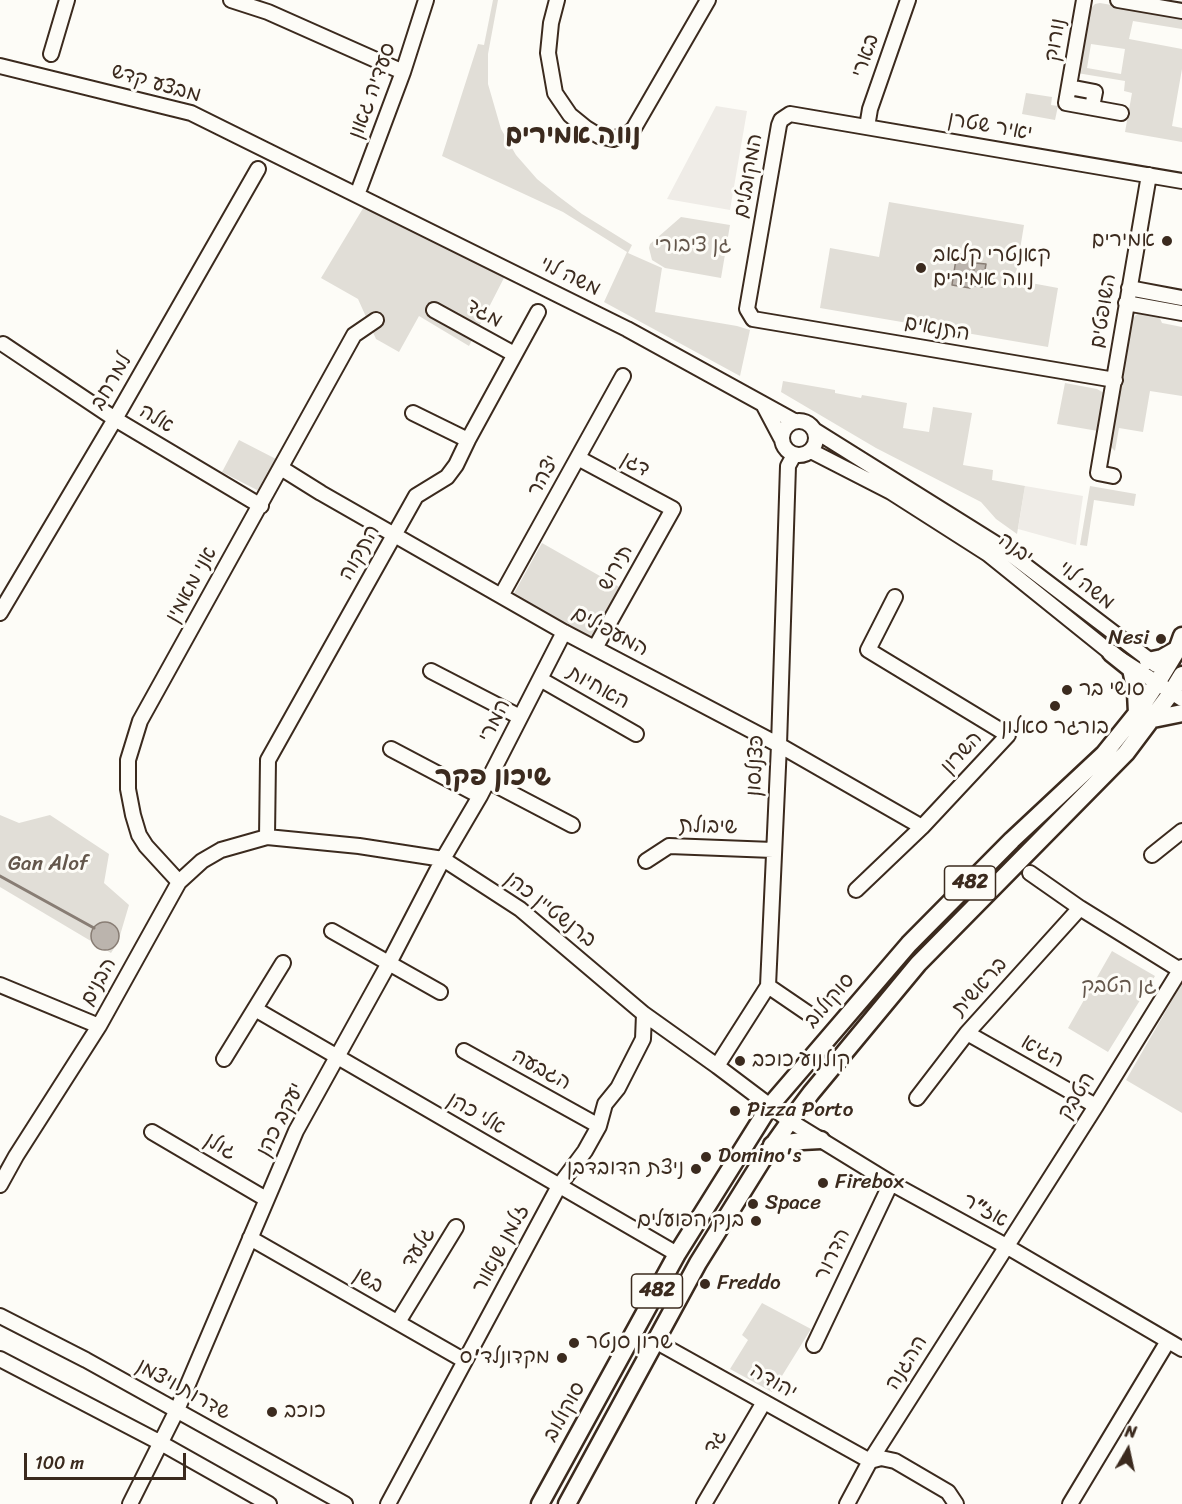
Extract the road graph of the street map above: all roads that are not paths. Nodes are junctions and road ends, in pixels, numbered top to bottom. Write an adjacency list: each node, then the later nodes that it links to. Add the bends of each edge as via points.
1 (67, 0): 11 (street)
2 (231, 0): 9 (street)
3 (426, 0): 13 (street, סעדיה גאון)
4 (557, 0): 5 (street, via 548,52 555,93 570,115 586,128 613,139 634,128)
5 (708, 0)
6 (908, 0): 16 (street, בארי)
7 (1084, 0): 14 (street, נורוק, via 1066,103)
8 (1118, 0): 10 (street)
9 (270, 6): 13 (street)
10 (1182, 11)
11 (51, 54)
12 (0, 66): 20 (street, מבצע קדש, via 190,112)
13 (403, 72): 20 (street, סעדיה גאון)
14 (1121, 112)
15 (790, 114): 16 (street, יאיר שטרן); 27 (street, המקובלים, via 779,125 747,309)
16 (867, 127): 18 (street, יאיר שטרן)
17 (258, 169): 35 (street, למרחב)
18 (1149, 175): 19 (street, יאיר שטרן); 21 (street, השופטים)
19 (1182, 181)
20 (357, 195): 33 (street, משה לוי, via 627,329)
21 (1129, 288): 22 (street); 23 (street, השופטים)
22 (1182, 298)
23 (1126, 303): 26 (street); 32 (street, השופטים)
24 (434, 310): 30 (street, מגד)
25 (538, 312): 30 (street, התקוה)
26 (1182, 313)
27 (753, 319): 32 (street, התנאים)
28 (376, 320): 44 (street, אני מאמין, via 354,335)
29 (3, 344): 35 (street, אלה)
30 (514, 354): 39 (street, התקוה)
31 (623, 376): 42 (street, יצהר)
32 (1115, 380): 43 (street, השופטים)
33 (762, 402): 36 (street, משה לוי); 38 (street)
34 (413, 413): 39 (street)
35 (115, 419): 45 (street, אלה); 50 (street, למרחב)
36 (795, 421): 37 (street, via 806,422); 38 (street, via 785,427)
37 (814, 430): 40 (street, via 816,441); 55 (street, משה לוי, via 1001,547)
38 (781, 438): 41 (street, via 784,449)
39 (468, 440): 47 (street, התקוה, via 447,477 416,496)
40 (811, 451): 41 (street); 54 (street, יבנה, via 891,492 988,554)
41 (794, 455): 64 (street, כצנלסון, via 788,466)
42 (578, 458): 46 (street, דגן); 48 (street, יצהר)
43 (1109, 462)
44 (281, 468): 45 (street, אני מאמין); 47 (street, המעפילים)
45 (261, 506): 77 (street, אני מאמין, via 140,721 128,760 128,789 139,835)
46 (673, 509): 53 (street, תירוש)
47 (395, 535): 48 (street, המעפילים); 71 (street, התקוה, via 267,760)
48 (501, 596): 51 (street, המעפילים)
49 (895, 597): 69 (street, השרון, via 868,650 1008,735)
50 (0, 613)
51 (564, 632): 53 (street, המעפילים); 58 (street, המרי)
52 (1179, 643): 55 (main road, via 1162,658); 57 (main road, 482)
53 (595, 648): 64 (street, המעפילים)
54 (1111, 653): 57 (street, יבנה); 61 (main road, via 1131,669)
55 (1148, 661): 57 (street, משה לוי)
56 (431, 671): 62 (street)
57 (1160, 676): 59 (street, יבנה); 61 (main road, סוקולוב / 482)
58 (540, 679): 62 (street, המרי); 63 (street, האחיות)
59 (1179, 686): 61 (main road, סוקולוב / 482)
60 (1182, 713): 61 (main road)
61 (1145, 716): 98 (main road, סוקולוב / 482, via 1012,840 909,944); 99 (main road, סוקולוב / 482, via 1126,753 918,964)
62 (520, 717): 66 (street, המרי)
63 (636, 734)
64 (779, 745): 69 (street, המעפילים); 72 (street, כצנלסון)
65 (392, 749): 67 (street)
66 (488, 780): 67 (street, המרי); 68 (street)
67 (480, 796): 74 (street, המרי)
68 (572, 825)
69 (922, 827): 78 (street, השרון)
70 (1182, 831): 73 (street)
71 (267, 837): 74 (street, ברנשטיין כהן); 77 (street, הבנים, via 221,850)
72 (773, 850): 75 (street, שיבולת, via 669,846); 85 (street, כצנלסון)
73 (1152, 855)
74 (443, 859): 82 (street, יעקב כהן); 88 (street, ברנשטיין כהן, via 520,909)
75 (646, 861)
76 (1030, 873): 79 (street)
77 (179, 882): 90 (street, הבנים)
78 (856, 890)
79 (1080, 908): 83 (street); 91 (street, בראשית)
80 (332, 931): 82 (street)
81 (283, 963): 87 (street)
82 (389, 963): 86 (street); 93 (street, יעקב כהן)
83 (1181, 968): 97 (street, הטבק)
84 (0, 985): 90 (street)
85 (768, 986): 89 (street); 95 (street)
86 (440, 992)
87 (255, 1009): 93 (street, אלי כהן); 94 (street)
88 (644, 1014): 95 (street, ברנשטיין כהן); 100 (street, זלמן שנאור, via 643,1039 618,1088 605,1104)
89 (812, 1016)
90 (99, 1026): 105 (street, הבנים)
91 (967, 1034): 96 (street, בראשית); 97 (street, הגיא)
92 (464, 1051): 100 (street, הגבעה)
93 (337, 1058): 106 (street, אלי כהן); 107 (street, יעקב כהן, via 296,1131)
94 (224, 1059)
95 (717, 1066): 98 (street, ברנשטיין כהן)
96 (917, 1098)
97 (1096, 1106): 110 (street, הטבק)
98 (769, 1107): 99 (street, אז"ר); 111 (main road, סוקולוב / 482)
99 (790, 1121): 102 (street, אז"ר); 103 (main road, סוקולוב / 482)
100 (599, 1126): 106 (street, זלמן שנאור)
101 (152, 1132): 107 (street, גולן)
102 (821, 1140): 103 (main road); 104 (street, אז"ר)
103 (772, 1145): 114 (main road, סוקולוב / 482, via 698,1263)
104 (891, 1183): 110 (street, אז"ר); 116 (street, הדרור)
105 (0, 1185)
106 (559, 1186): 111 (street, אלי כהן); 118 (street, זלמן שנאור)
107 (266, 1199): 109 (street, יעקב כהן)
108 (456, 1227): 113 (street, גלעד)
109 (250, 1238): 113 (street, בשן); 120 (street, יעקב כהן)
110 (1006, 1246): 115 (street, אז"ר); 122 (street, ההגנה)
111 (677, 1254): 127 (main road, סוקולוב / 482)
112 (0, 1316): 120 (street, שדרות ויצמן)
113 (398, 1322): 118 (street, בשן)
114 (655, 1341): 119 (street, יהודה); 128 (main road, סוקולוב / 482)
115 (1177, 1344): 132 (street)
116 (814, 1345)
117 (0, 1359): 121 (street)
118 (465, 1361): 126 (street, זלמן שנאור)
119 (764, 1402): 122 (street, יהודה); 129 (street, גד)
120 (177, 1410): 121 (street, יעקב כהן); 125 (street, שדרות ויצמן)
121 (159, 1442): 123 (street, יעקב כהן); 124 (street)
122 (870, 1461): 130 (street, ההגנה); 131 (street, via 895,1461 948,1492)
123 (130, 1504)
124 (269, 1504)
125 (345, 1504)
126 (388, 1504)
127 (540, 1504)
128 (567, 1504)
129 (704, 1504)
130 (847, 1504)
131 (956, 1504)
132 (1071, 1504)

